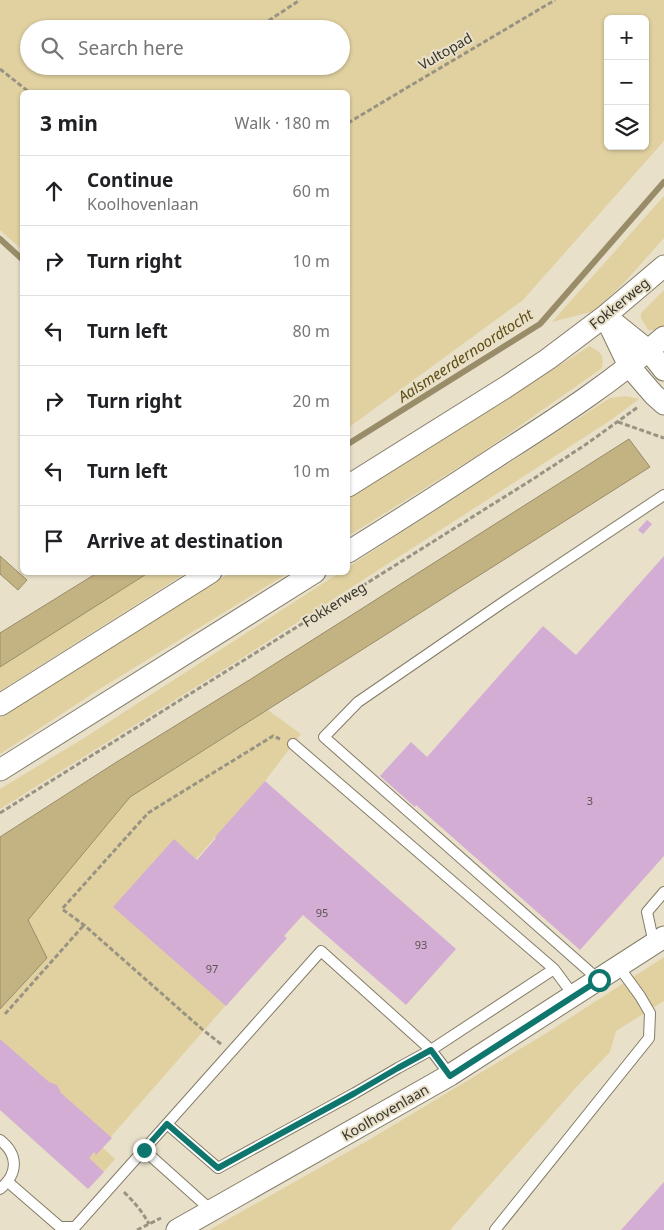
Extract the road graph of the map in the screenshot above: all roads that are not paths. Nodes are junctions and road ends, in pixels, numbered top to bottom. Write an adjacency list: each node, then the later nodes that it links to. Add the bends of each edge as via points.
1 (664, 266): 2 (street, Fokkerweg)
2 (605, 316): 3 (street); 4 (street); 7 (street, Fokkerweg, via 525,374)
3 (656, 344): 4 (street); 5 (street)
4 (630, 366): 6 (street); 9 (street, via 592,395)
5 (664, 370)
6 (659, 400)
7 (350, 485)
8 (664, 495): 19 (lane, via 358,702 324,737)
9 (350, 551)
10 (205, 575): 12 (street)
11 (310, 575): 14 (street)
12 (0, 705)
13 (293, 744): 18 (lane)
14 (0, 770)
15 (664, 892): 16 (lane, via 647,912)
16 (659, 941): 17 (street, Koolhovenlaan)
17 (619, 967): 19 (street, Koolhovenlaan); 29 (lane, via 650,1013 649,1038)
18 (554, 969): 20 (lane); 21 (lane)
19 (599, 980): 20 (street, Koolhovenlaan)
20 (574, 996): 22 (street, Koolhovenlaan)
21 (431, 1050): 22 (lane); 23 (lane, via 218,1168); 23 (lane, via 321,951)
22 (450, 1076): 27 (street, Koolhovenlaan)
23 (167, 1124): 25 (lane)
24 (0, 1140): 26 (lane, via 13,1155 14,1164 13,1174)
25 (144, 1150): 26 (lane, via 75,1227 60,1227); 27 (lane)
26 (4, 1186)
27 (212, 1211): 28 (street, Koolhovenlaan)
28 (177, 1230)
29 (495, 1230)

